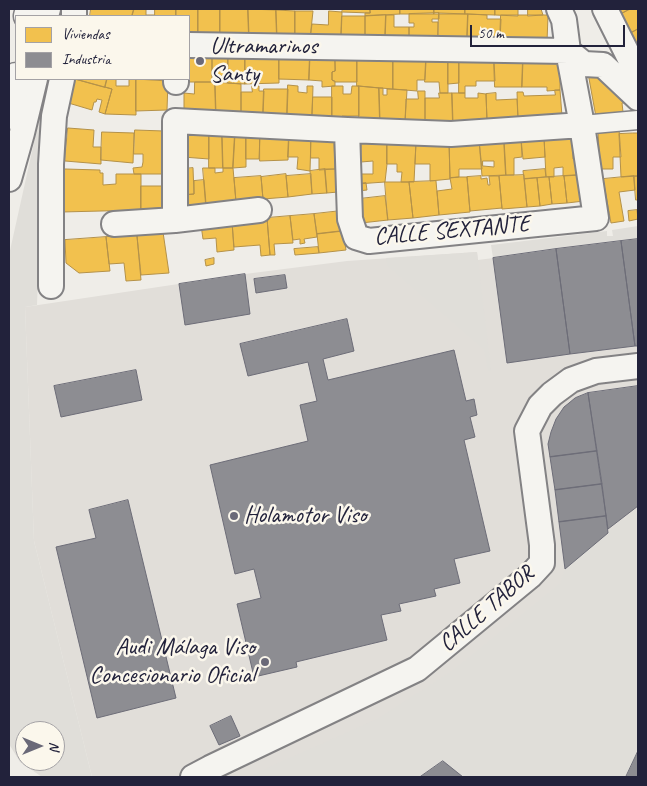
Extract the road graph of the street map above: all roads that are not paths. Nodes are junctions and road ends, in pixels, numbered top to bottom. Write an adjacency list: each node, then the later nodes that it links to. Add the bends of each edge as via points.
1 (559, 9): 5 (street, via 564,20)
2 (605, 9): 3 (street)
3 (617, 32): 6 (street, via 616,51); 7 (street)
4 (190, 45): 5 (street)
5 (568, 51): 6 (street, via 584,64); 14 (street)
6 (603, 65): 11 (street)
7 (638, 75)
8 (15, 80): 12 (main road)
9 (35, 80): 16 (street)
10 (62, 80): 20 (street, via 54,116 50,164)
11 (638, 98)
12 (9, 115)
13 (638, 120): 14 (street)
14 (582, 125): 15 (street, via 452,134); 15 (street, CALLE SEXTANTE, via 596,218 369,241 356,237 350,219)
15 (347, 130): 18 (street, via 175,121)
16 (9, 178)
17 (259, 210): 18 (street)
18 (175, 220): 19 (street)
19 (114, 224)
20 (50, 286)
21 (638, 366): 22 (street, CALLE TABOR, via 596,371 571,380 540,406 527,431 542,545 542,562 530,576 417,669)
22 (192, 777)

